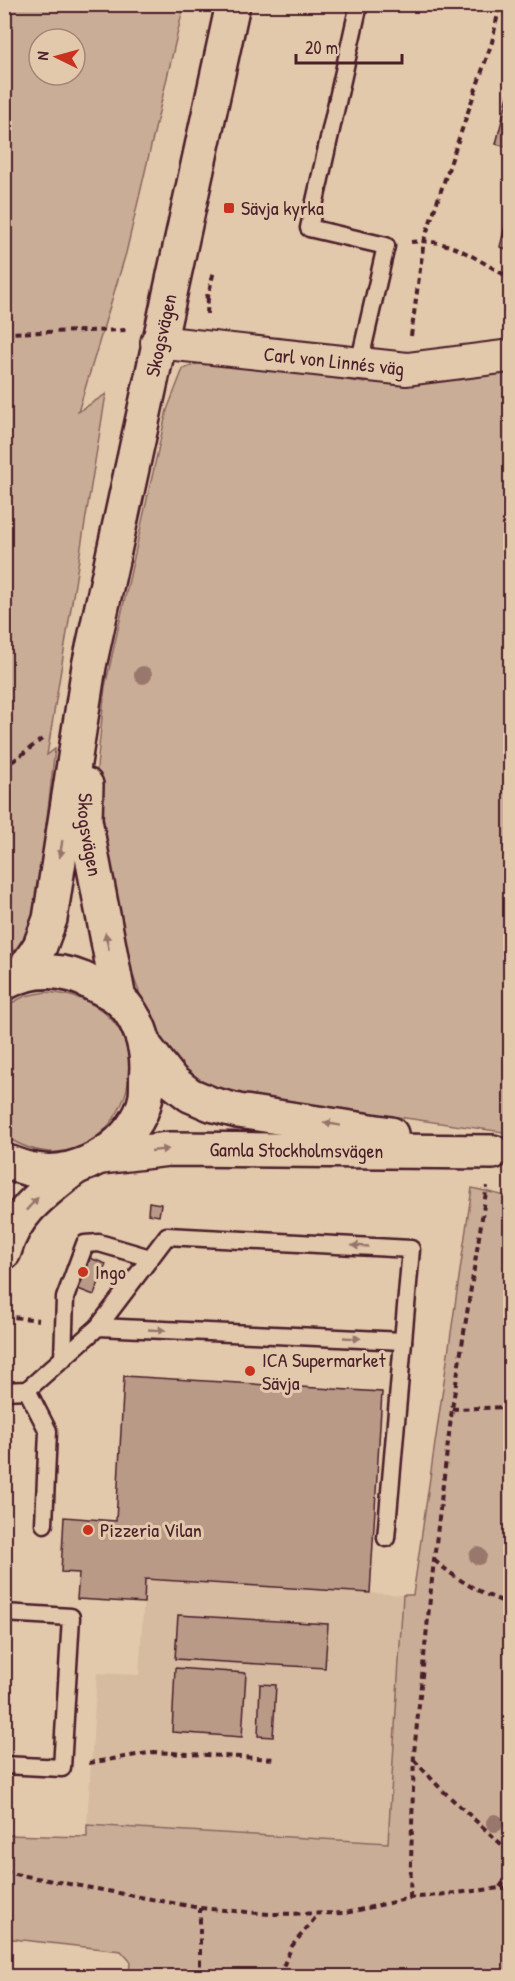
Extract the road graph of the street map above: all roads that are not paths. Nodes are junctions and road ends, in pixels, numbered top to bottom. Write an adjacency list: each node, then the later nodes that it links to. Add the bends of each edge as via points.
1 (233, 4): 3 (street, Skogsvägen)
2 (359, 4): 5 (lane, via 309,228 386,246)
3 (157, 342): 5 (street, Carl von Linnés väg); 6 (street, Skogsvägen)
4 (510, 356): 5 (street, Carl von Linnés väg, via 407,369)
5 (359, 364)
6 (89, 666): 7 (street, Skogsvägen, one-way to 7, via 51,919 40,946); 8 (street, Skogsvägen, one-way to 6, via 86,820)
7 (13, 979): 8 (street, via 48,971 78,975)
8 (119, 999): 9 (street, via 134,1018)
9 (147, 1049): 10 (street, Gamla Stockholmsvägen, one-way to 9, via 211,1104 172,1081); 12 (street, via 146,1097 130,1131)
10 (502, 1153): 12 (street, Gamla Stockholmsvägen, one-way to 10, via 169,1149)
11 (4, 1161): 12 (street, Gamla Stockholmsvägen, via 37,1171)
12 (89, 1162): 13 (street, one-way to 12, via 32,1202)
13 (4, 1252)
14 (150, 1258): 15 (lane); 16 (lane, one-way to 14, via 411,1249 167,1236); 17 (lane, via 99,1243 85,1244 64,1298)
15 (98, 1327): 16 (lane, one-way to 16); 17 (lane)
16 (403, 1341): 21 (lane)
17 (63, 1359): 18 (lane)
18 (27, 1390): 19 (lane); 20 (lane, via 48,1431)
19 (4, 1391)
20 (44, 1524)
21 (386, 1538)
22 (4, 1613): 23 (lane, via 71,1617 62,1768)
23 (4, 1765)

